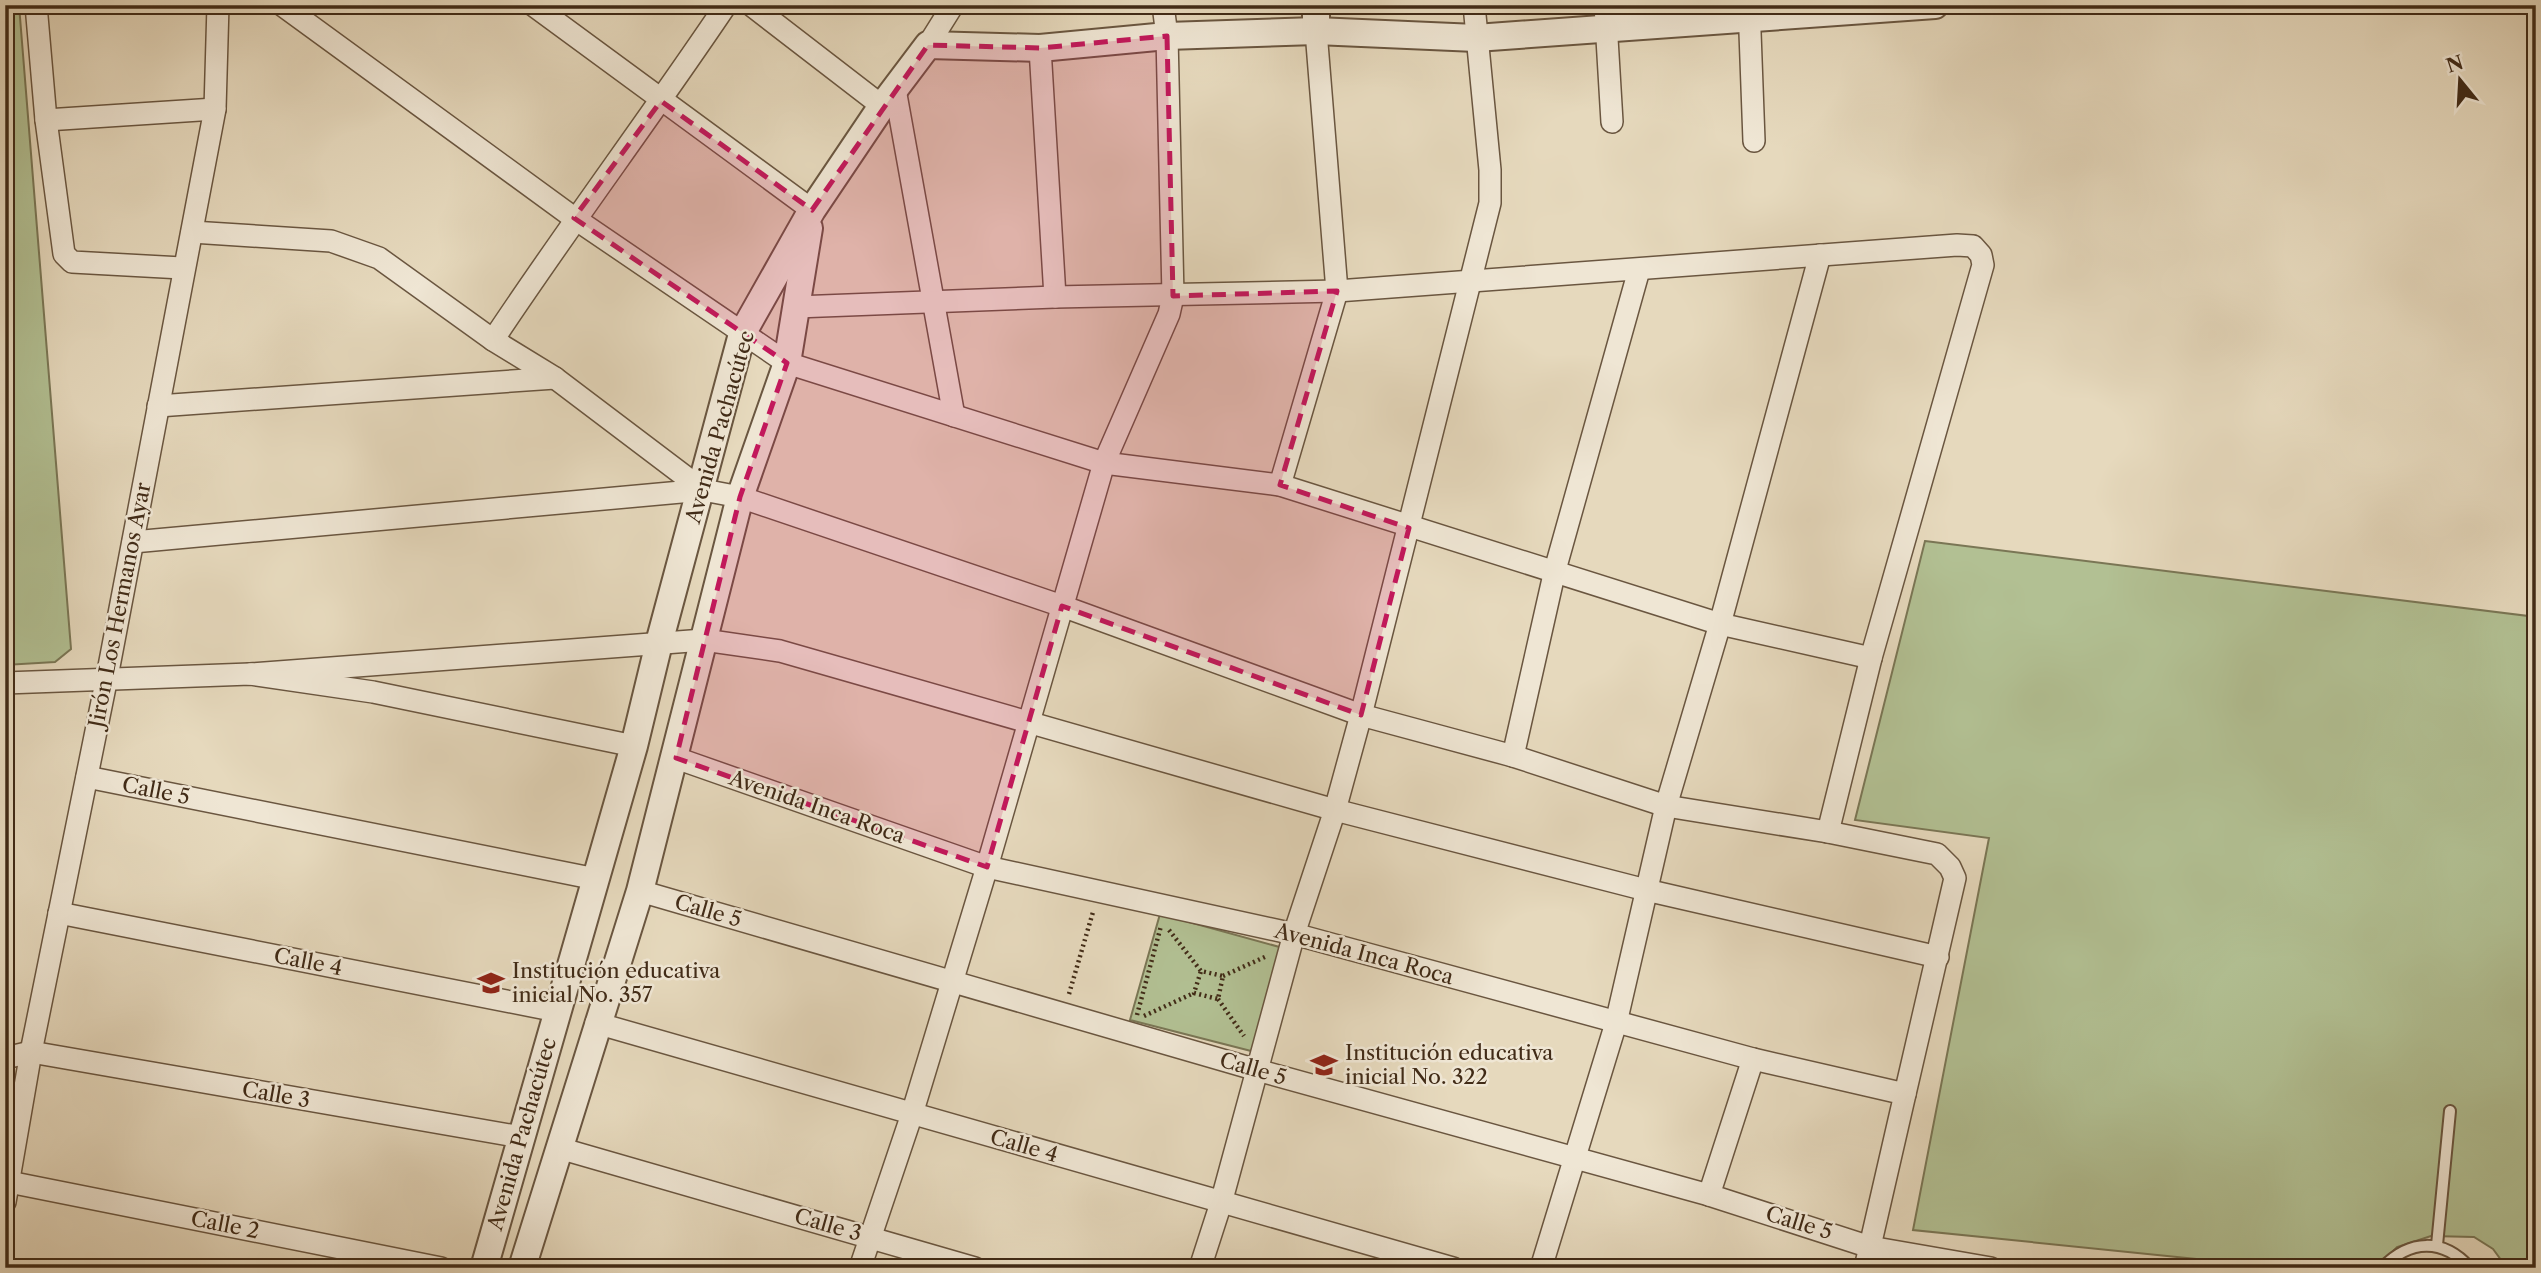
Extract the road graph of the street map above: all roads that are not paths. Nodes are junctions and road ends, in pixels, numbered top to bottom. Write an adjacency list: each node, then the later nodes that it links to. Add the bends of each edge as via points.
1 (36, 5): 21 (street)
2 (218, 5): 20 (street, Jirón Los Hermanos Ayar)
3 (282, 5): 25 (street)
4 (533, 5): 19 (street)
5 (726, 5): 19 (street)
6 (751, 5): 18 (street)
7 (953, 5): 16 (street)
8 (1163, 5): 14 (street)
9 (1474, 5): 15 (street)
10 (1935, 5): 11 (street)
11 (1749, 11): 12 (street); 23 (street)
12 (1606, 17): 15 (street); 22 (street)
13 (1316, 18): 14 (street); 15 (street); 31 (street)
14 (1167, 36): 17 (street); 32 (street)
15 (1476, 38): 30 (street, via 1490,203)
16 (928, 45): 17 (street); 18 (street)
17 (1040, 48): 33 (street)
18 (888, 97): 24 (street); 34 (street)
19 (661, 101): 24 (street); 25 (street)
20 (215, 109): 21 (street); 26 (street, Jirón Los Hermanos Ayar)
21 (46, 120): 28 (street, via 64,254 72,262)
22 (1612, 122)
23 (1754, 141)
24 (811, 210): 35 (street, Avenida Pachacútec); 36 (street, Avenida Pachacútec)
25 (574, 218): 36 (street); 37 (street)
26 (192, 232): 28 (street, Jirón Los Hermanos Ayar); 37 (street, via 331,241 379,258)
27 (1820, 255): 29 (street); 50 (street); 53 (street, via 1957,245 1973,246 1983,265)
28 (182, 268): 40 (street, Jirón Los Hermanos Ayar)
29 (1640, 270): 30 (street); 48 (street)
30 (1471, 280): 31 (street); 46 (street)
31 (1337, 291): 32 (street); 43 (street)
32 (1173, 296): 33 (street); 42 (street)
33 (1055, 297): 34 (street)
34 (932, 304): 35 (street); 41 (street)
35 (796, 307): 38 (street, Avenida Pachacútec)
36 (742, 334): 38 (street); 44 (street, Avenida Pachacútec)
37 (493, 340): 39 (street)
38 (787, 363): 41 (street); 45 (street, Avenida Pachacútec)
39 (555, 378): 40 (street); 44 (street)
40 (158, 406): 47 (street, Jirón Los Hermanos Ayar)
41 (954, 416): 42 (street)
42 (1104, 463): 43 (street); 49 (street)
43 (1280, 485): 46 (street)
44 (703, 490): 45 (street); 47 (street); 52 (street, Avenida Pachacútec)
45 (740, 497): 49 (street); 51 (street, Avenida Pachacútec)
46 (1409, 528): 48 (street); 57 (street)
47 (133, 542): 55 (street, Jirón Los Hermanos Ayar)
48 (1555, 570): 50 (street); 60 (street)
49 (1062, 606): 57 (street); 58 (street)
50 (1720, 624): 53 (street); 63 (street)
51 (704, 640): 52 (street); 58 (street, via 841,666); 61 (street, Avenida Pachacútec)
52 (659, 643): 54 (street); 59 (street, Avenida Pachacútec)
53 (1871, 658): 65 (street)
54 (250, 674): 55 (street); 59 (street, via 373,692)
55 (107, 677): 56 (street); 62 (street, Jirón Los Hermanos Ayar)
56 (5, 683)
57 (1361, 715): 60 (street); 64 (street)
58 (1028, 724): 64 (street); 66 (street)
59 (634, 746): 67 (street, Avenida Pachacútec)
60 (1513, 756): 63 (street)
61 (676, 758): 66 (street, Avenida Inca Roca); 69 (street, Avenida Pachacútec)
62 (87, 777): 67 (street, Calle 5); 70 (street, Jirón Los Hermanos Ayar)
63 (1666, 806): 65 (street); 68 (street)
64 (1335, 810): 68 (street); 71 (street)
65 (1828, 832): 72 (street, via 1937,854 1950,867 1955,878)
66 (987, 867): 71 (street, Avenida Inca Roca); 73 (street)
67 (596, 879): 74 (street, Avenida Pachacútec)
68 (1646, 890): 72 (street); 76 (street)
69 (640, 891): 73 (street, Calle 5); 75 (street, Avenida Pachacútec)
70 (59, 914): 74 (street, Calle 4); 77 (street, Jirón Los Hermanos Ayar)
71 (1294, 934): 76 (street, Avenida Inca Roca); 80 (street)
72 (1938, 957): 81 (street)
73 (951, 982): 80 (street, Calle 5); 83 (street)
74 (557, 1011): 84 (street, Avenida Pachacútec)
75 (596, 1023): 83 (street, Calle 4); 85 (street, Avenida Pachacútec)
76 (1616, 1023): 79 (street, Avenida Inca Roca); 86 (street)
77 (31, 1052): 78 (street); 84 (street, Calle 3); 87 (street, Jirón Los Hermanos Ayar)
78 (5, 1058)
79 (1753, 1059): 81 (street, Avenida Inca Roca); 88 (street)
80 (1256, 1070): 86 (street, Calle 5); 89 (street)
81 (1905, 1094): 92 (street)
82 (2450, 1111): 91 (lane)
83 (912, 1114): 89 (street, Calle 4); 90 (street)
84 (521, 1137): 94 (street, Avenida Pachacútec)
85 (559, 1149): 90 (street, Calle 3); 95 (street, Avenida Pachacútec)
86 (1574, 1157): 88 (street, Calle 5); 100 (street)
87 (7, 1192): 93 (street, Calle 2)
88 (1709, 1195): 92 (street, Calle 5)
89 (1221, 1203): 98 (street); 99 (street, Calle 4)
90 (869, 1237): 96 (street); 97 (street, Calle 3)
91 (2437, 1245): 103 (lane, via 2405,1249); 104 (lane)
92 (1880, 1255): 101 (street); 102 (street, Calle 5)
93 (442, 1268)
94 (484, 1268)
95 (522, 1268)
96 (860, 1268)
97 (975, 1268)
98 (1200, 1268)
99 (1453, 1268)
100 (1541, 1268)
101 (1865, 1268)
102 (1991, 1268)
103 (2382, 1268)
104 (2470, 1268)

